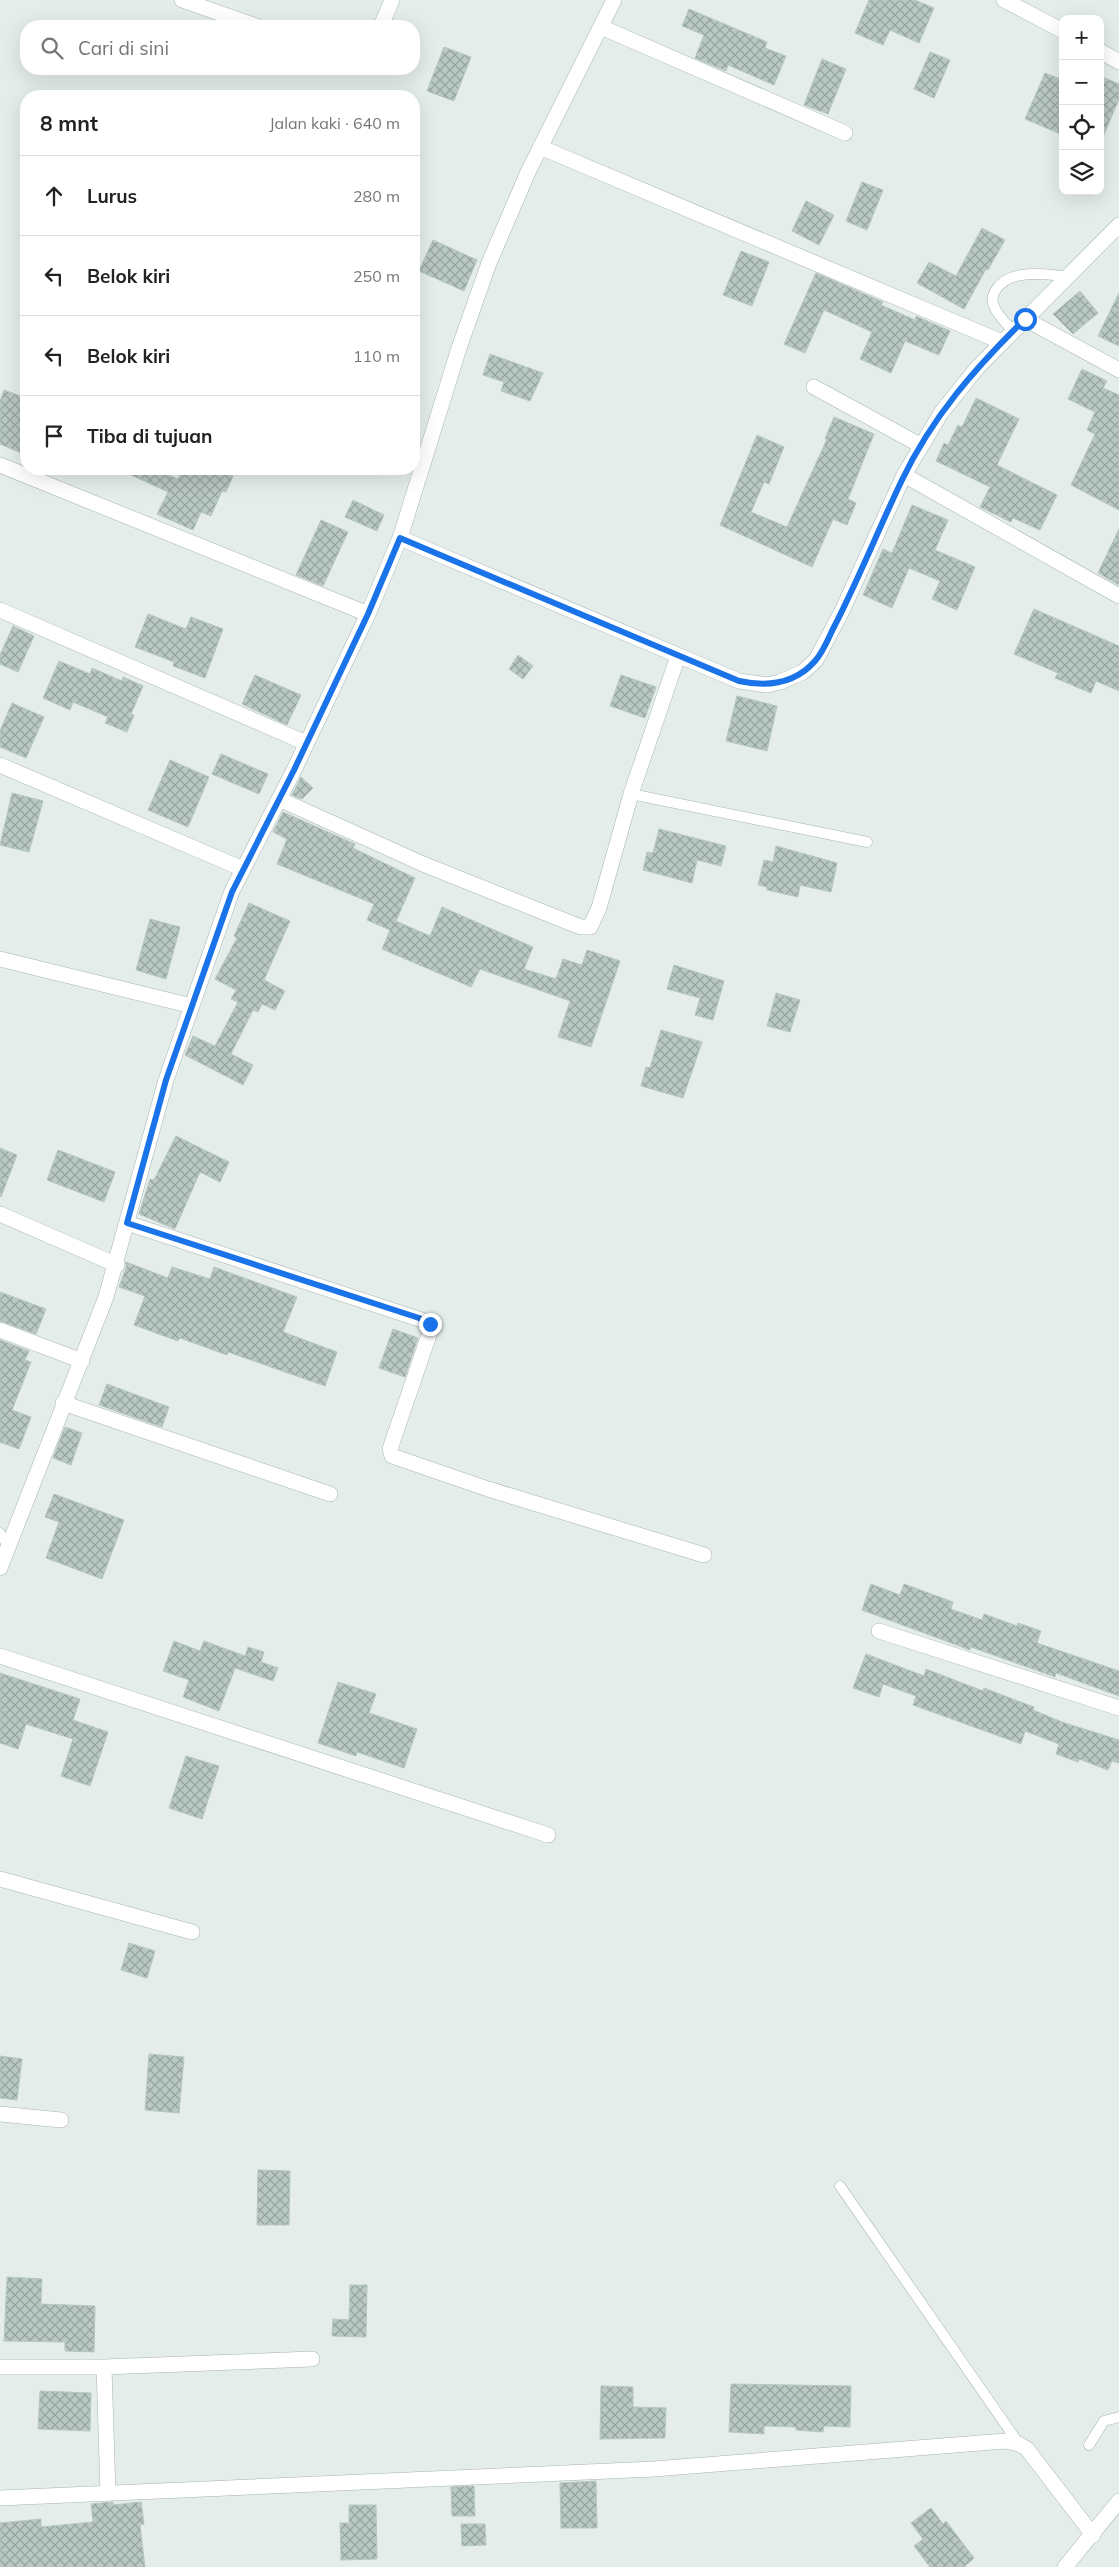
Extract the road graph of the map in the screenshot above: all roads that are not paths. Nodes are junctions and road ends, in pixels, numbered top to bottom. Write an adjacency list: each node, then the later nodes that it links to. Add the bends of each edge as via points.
1 (182, 0): 5 (street)
2 (392, 0): 6 (street)
3 (614, 0): 7 (street)
4 (1004, 0): 8 (street)
5 (239, 20)
6 (384, 20)
7 (601, 27): 11 (street); 12 (street)
8 (1059, 29)
9 (1104, 53): 10 (street)
10 (1119, 62)
11 (845, 132)
12 (540, 148): 17 (street); 23 (street, via 505,224 470,315)
13 (1117, 228): 14 (street)
14 (1066, 276): 15 (street); 16 (lane, via 1026,274 1012,277 998,286 993,294 994,306)
15 (1025, 319): 16 (street); 18 (street)
16 (1013, 331): 17 (street)
17 (1002, 342): 20 (street, via 962,385)
18 (1119, 370)
19 (814, 387): 20 (street)
20 (920, 445): 26 (street)
21 (0, 465): 22 (street)
22 (20, 473)
23 (420, 474)
24 (25, 475): 30 (street)
25 (420, 475): 27 (street)
26 (904, 475): 28 (street); 31 (street, via 842,611 816,660 803,672 780,682 755,684 739,681)
27 (400, 538): 30 (street); 31 (street)
28 (1119, 596)
29 (0, 610): 32 (street)
30 (368, 614): 32 (street)
31 (678, 656): 34 (street)
32 (306, 743): 35 (street)
33 (0, 765): 37 (street)
34 (631, 794): 35 (street, via 599,908 590,927 586,928 423,864); 36 (lane)
35 (279, 799): 37 (street)
36 (867, 842)
37 (243, 869): 39 (street)
38 (0, 959): 39 (street)
39 (192, 1006): 41 (street, via 166,1080)
40 (0, 1214): 42 (street)
41 (127, 1223): 42 (street); 48 (street, via 428,1322 430,1332 390,1449 392,1456)
42 (117, 1265): 44 (street)
43 (0, 1330): 44 (street)
44 (82, 1361): 45 (street)
45 (63, 1403): 46 (street); 47 (street)
46 (330, 1494)
47 (4, 1539): 49 (street)
48 (704, 1555)
49 (0, 1568)
50 (879, 1630): 52 (street)
51 (0, 1656): 53 (street)
52 (1119, 1708)
53 (548, 1835)
54 (0, 1879): 55 (street)
55 (192, 1932)
56 (0, 2114): 57 (street)
57 (61, 2120)
58 (840, 2186): 63 (lane)
59 (312, 2359): 61 (street)
60 (0, 2367): 61 (street)
61 (104, 2367): 65 (street)
62 (1119, 2417): 64 (lane, via 1104,2421)
63 (1019, 2444): 65 (street, via 987,2442 654,2469); 68 (street, via 1034,2457)
64 (1089, 2445)
65 (108, 2493): 66 (street)
66 (0, 2498)
67 (1119, 2501): 68 (street)
68 (1093, 2535): 69 (street)
69 (1066, 2567)

